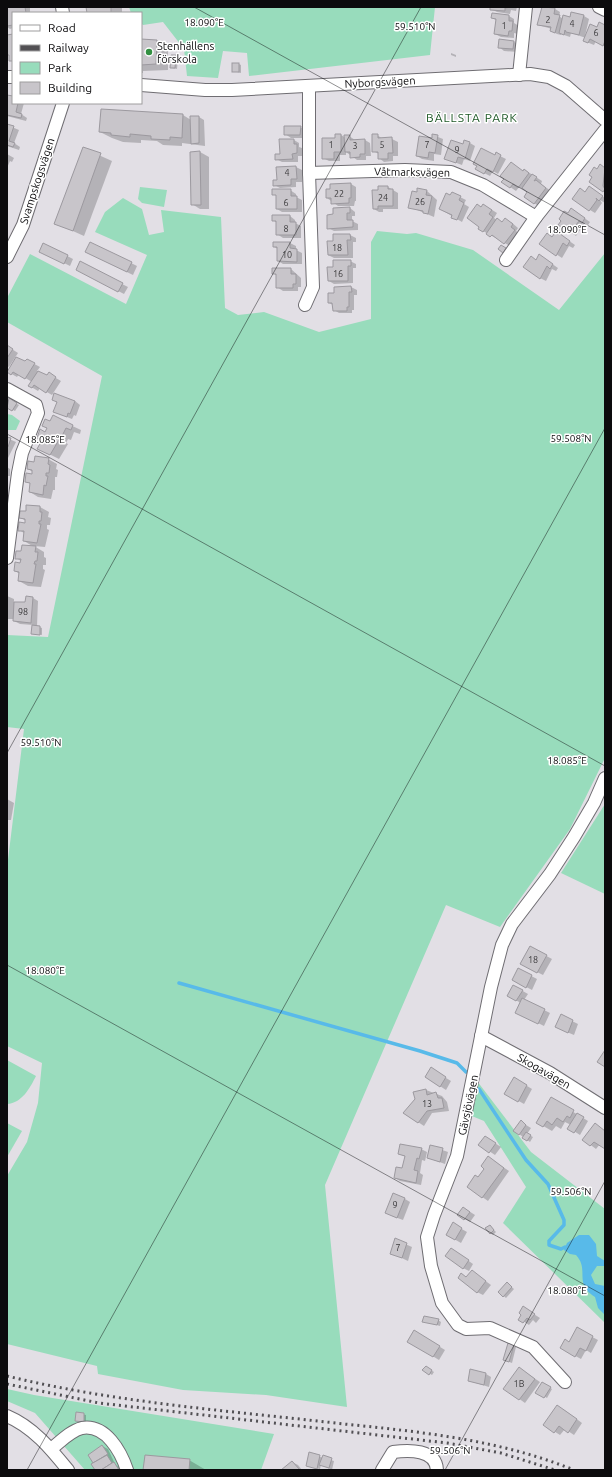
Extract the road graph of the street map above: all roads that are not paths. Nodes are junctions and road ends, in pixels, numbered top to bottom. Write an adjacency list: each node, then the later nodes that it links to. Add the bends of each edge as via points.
1 (526, 7): 4 (street)
2 (599, 7): 3 (street)
3 (605, 10)
4 (519, 75): 6 (street, Nyborgsvägen); 8 (street, Nyborgsvägen, via 549,77 566,86)
5 (142, 86): 6 (street, Nyborgsvägen, via 205,90)
6 (309, 86): 10 (street)
7 (63, 104): 12 (street, Svampskogsvägen, via 23,225)
8 (605, 120)
9 (605, 130): 11 (street)
10 (309, 174): 11 (street, Våtmarksvägen, via 405,170 451,172 483,185); 14 (street, via 313,287)
11 (536, 218): 13 (street)
12 (7, 257)
13 (506, 260)
14 (305, 305)
15 (7, 389): 16 (street, via 36,405 38,413 22,453)
16 (7, 558)
17 (605, 778): 18 (street, Gävsjövägen, via 574,837 512,924 502,945)
18 (481, 1036): 19 (street, Skogavägen, via 550,1073); 20 (street, Gävsjövägen, via 457,1156 434,1214 428,1237 431,1266 442,1303 458,1325 466,1328 490,1328 533,1347)
19 (605, 1108)
20 (565, 1382)
21 (7, 1416): 22 (street, via 27,1428)
22 (51, 1449): 23 (street); 24 (street, via 66,1436 82,1428 94,1429 104,1433 112,1442)
23 (68, 1470)
24 (127, 1470)
25 (382, 1470): 26 (street, via 393,1452 401,1451 430,1455 436,1461)
26 (438, 1470)

